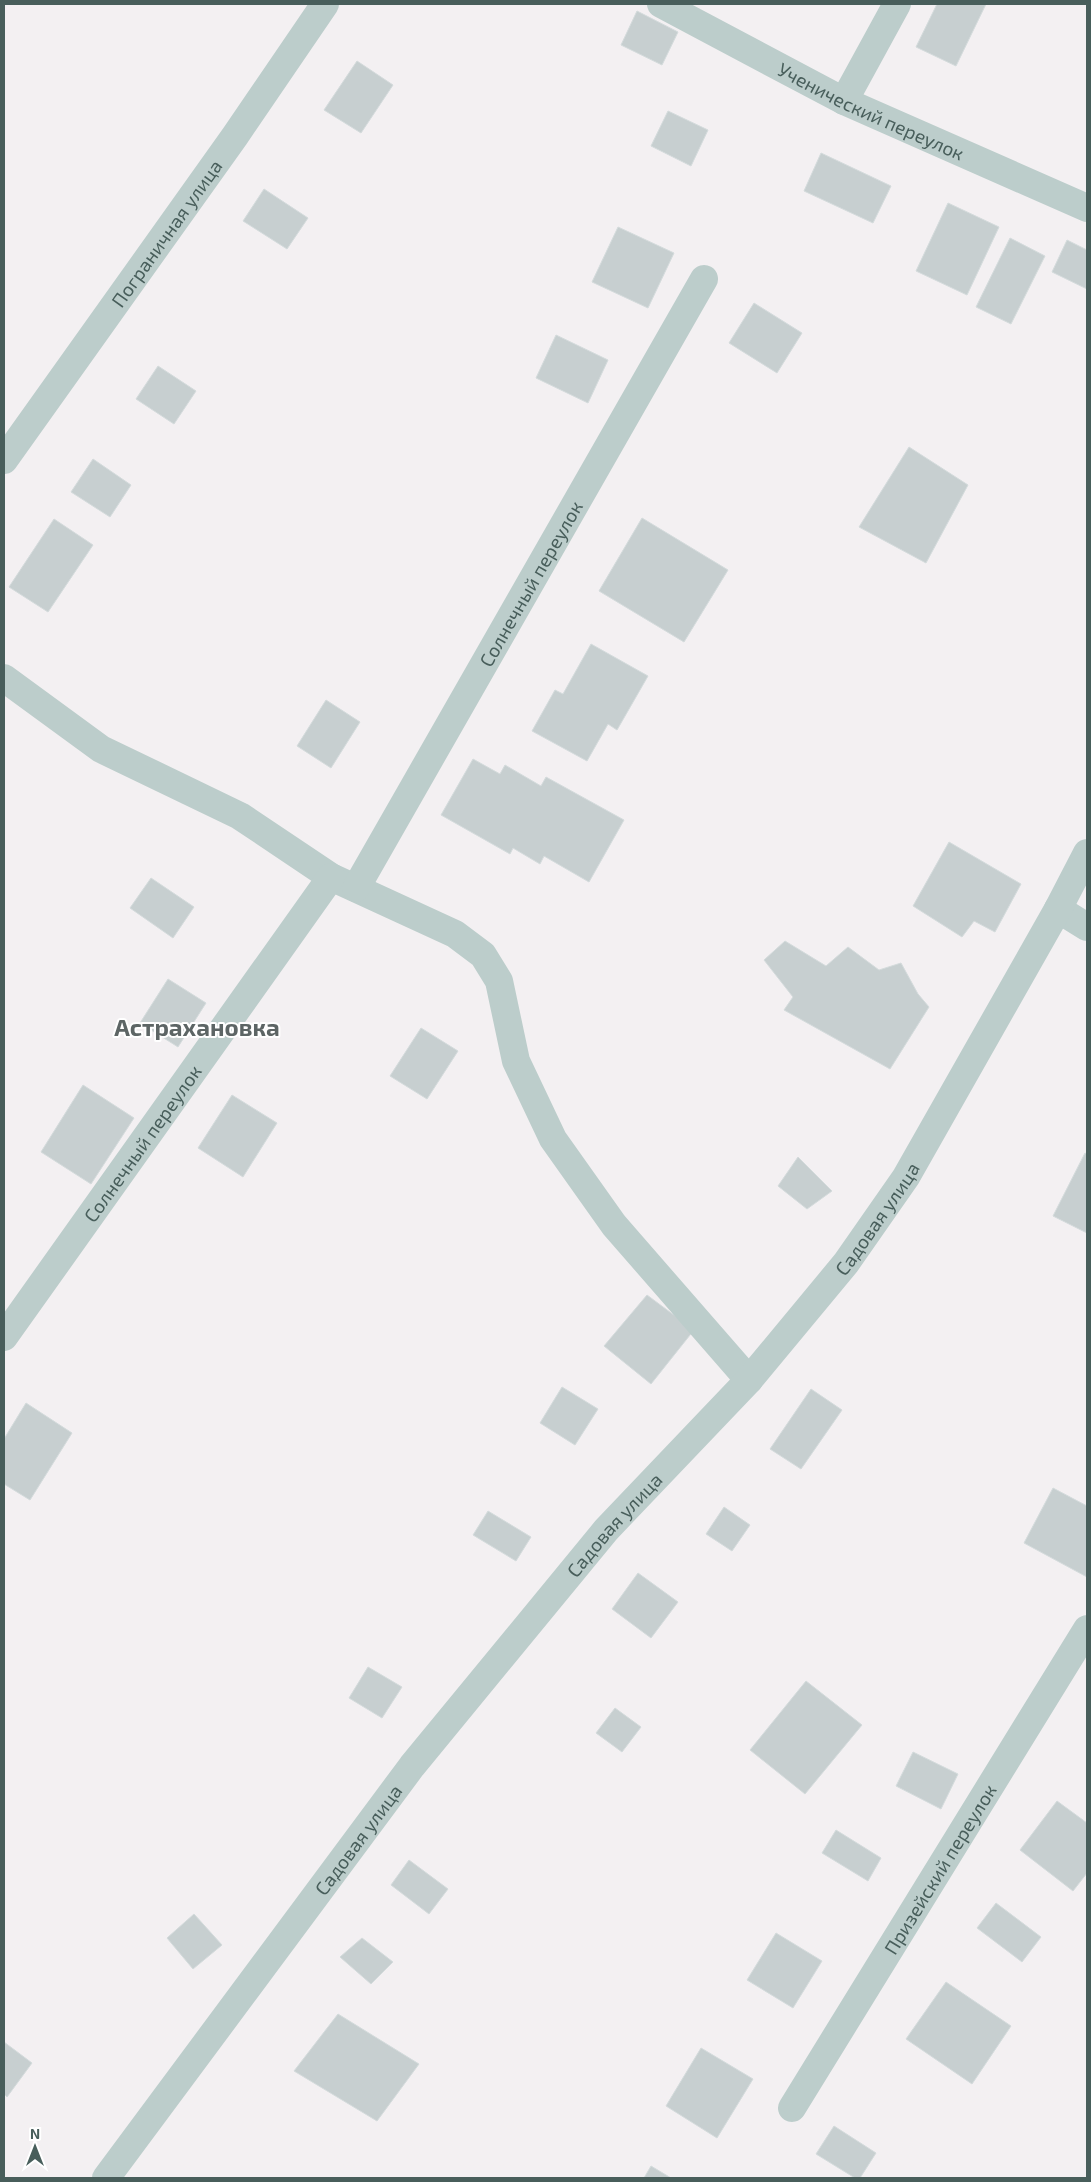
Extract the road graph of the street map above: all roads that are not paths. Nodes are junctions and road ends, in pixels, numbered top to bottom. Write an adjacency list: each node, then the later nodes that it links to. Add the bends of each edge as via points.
1 (324, 4): 7 (street, Пограничная улица, via 235,136)
2 (661, 4): 4 (street, Ученический переулок)
3 (897, 4): 4 (street)
4 (844, 101): 5 (street, Ученический переулок)
5 (1087, 208)
6 (704, 279): 11 (street, Солнечный переулок)
7 (4, 460)
8 (4, 678): 10 (street, via 101,749 240,816)
9 (1087, 853): 12 (street, Садовая улица)
10 (331, 877): 11 (street); 14 (street, Солнечный переулок)
11 (356, 888): 15 (street, via 455,934 484,955 499,981 516,1061 553,1139 614,1225)
12 (1058, 909): 13 (street); 15 (street, Садовая улица, via 906,1177 846,1262)
13 (1087, 927)
14 (4, 1337)
15 (748, 1380): 18 (street, Садовая улица, via 606,1530 412,1766)
16 (1087, 1629): 17 (street, Призейский переулок)
17 (792, 2108)
18 (106, 2178)

